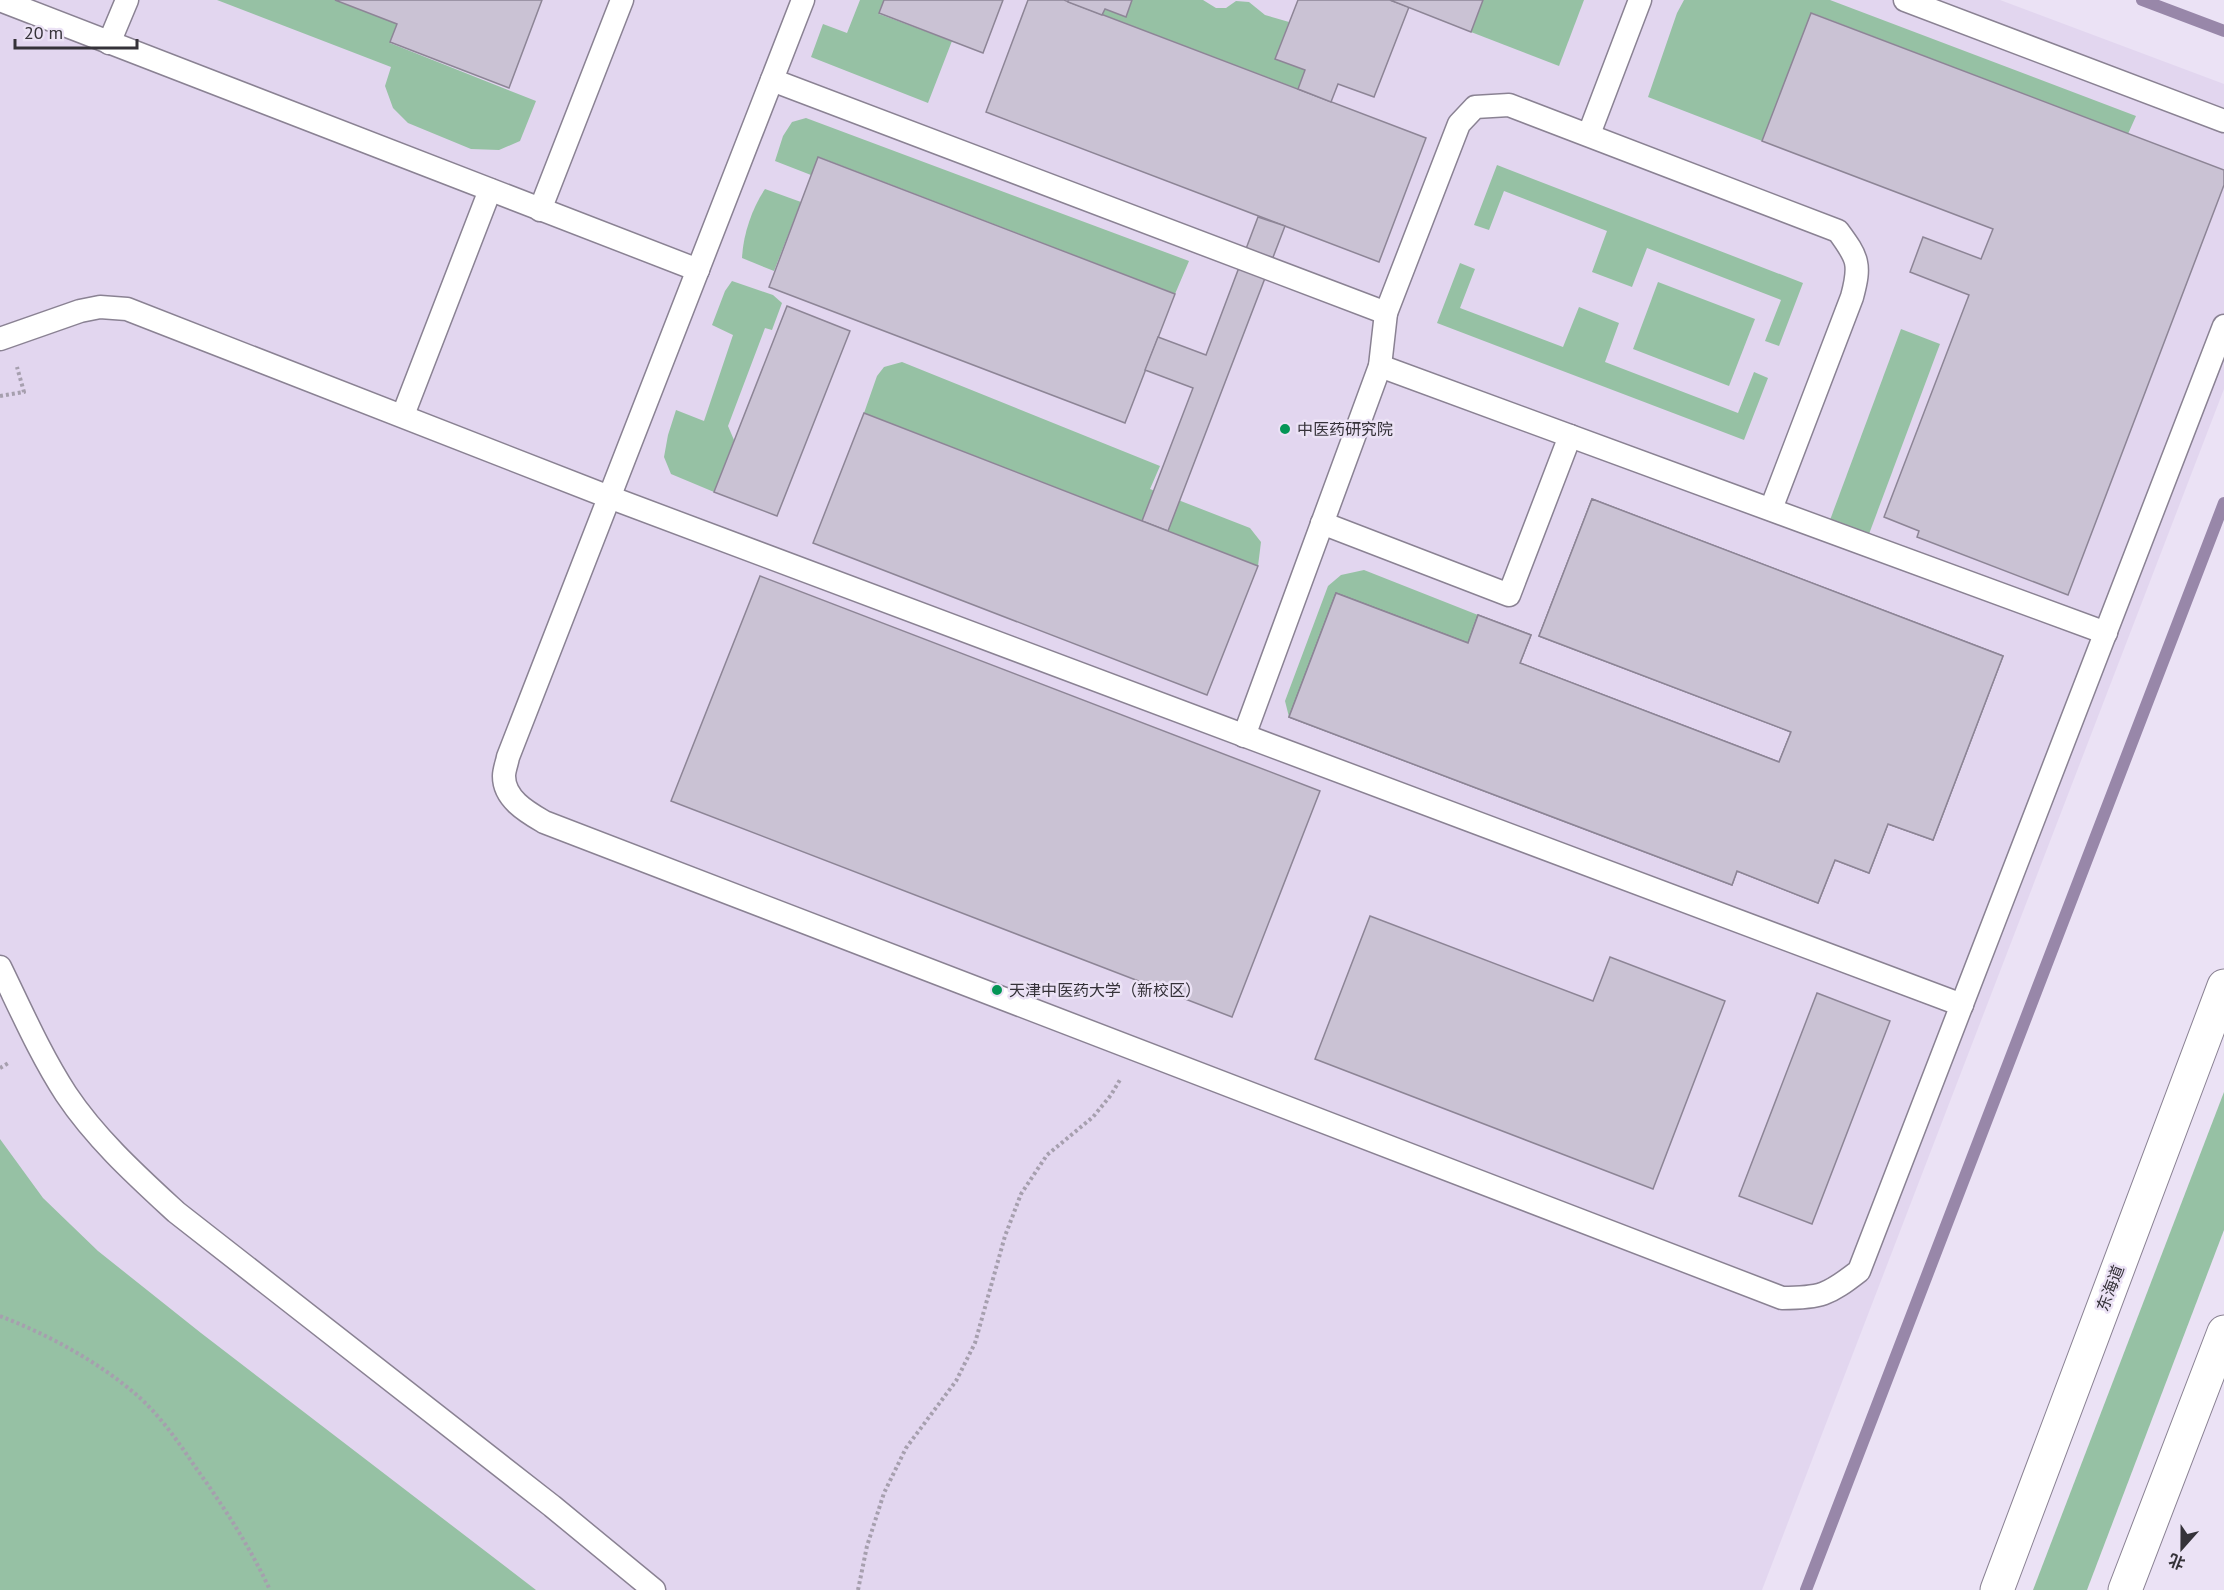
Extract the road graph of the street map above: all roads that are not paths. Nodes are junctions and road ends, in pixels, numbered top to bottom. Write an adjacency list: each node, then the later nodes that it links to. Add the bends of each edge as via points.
1 (0, 0): 7 (lane)
2 (127, 0): 7 (lane)
3 (622, 0): 12 (lane)
4 (803, 0): 8 (lane)
5 (1640, 0): 10 (lane)
6 (1905, 0): 9 (lane)
7 (109, 43): 11 (lane)
8 (772, 80): 13 (lane); 14 (lane)
9 (2224, 121)
10 (1589, 134): 14 (lane, via 1509,105 1475,107 1459,124); 21 (lane, via 1838,231 1853,250 1858,272 1852,297)
11 (490, 190): 12 (lane); 18 (lane)
12 (540, 210): 13 (lane)
13 (698, 270): 20 (lane)
14 (1386, 313): 17 (lane)
15 (2224, 326): 23 (lane)
16 (0, 339): 18 (lane, via 80,311 100,307 127,309)
17 (1380, 366): 19 (lane); 22 (lane)
18 (403, 415): 20 (lane)
19 (1570, 436): 21 (lane); 22 (lane, via 1509,595)
20 (609, 497): 24 (lane); 27 (lane, via 508,757 504,778 511,796 524,810 544,822 1782,1298 1812,1298 1836,1289 1859,1271)
21 (1771, 509): 23 (lane)
22 (1322, 524): 24 (lane)
23 (2106, 633): 27 (lane)
24 (1244, 736): 27 (lane)
25 (0, 967): 29 (lane, via 67,1095 131,1171 176,1212)
26 (2224, 986): 30 (main road, 东海道)
27 (1962, 1005)
28 (2224, 1332): 31 (main road)
29 (654, 1590)
30 (1996, 1590)
31 (2125, 1590)

